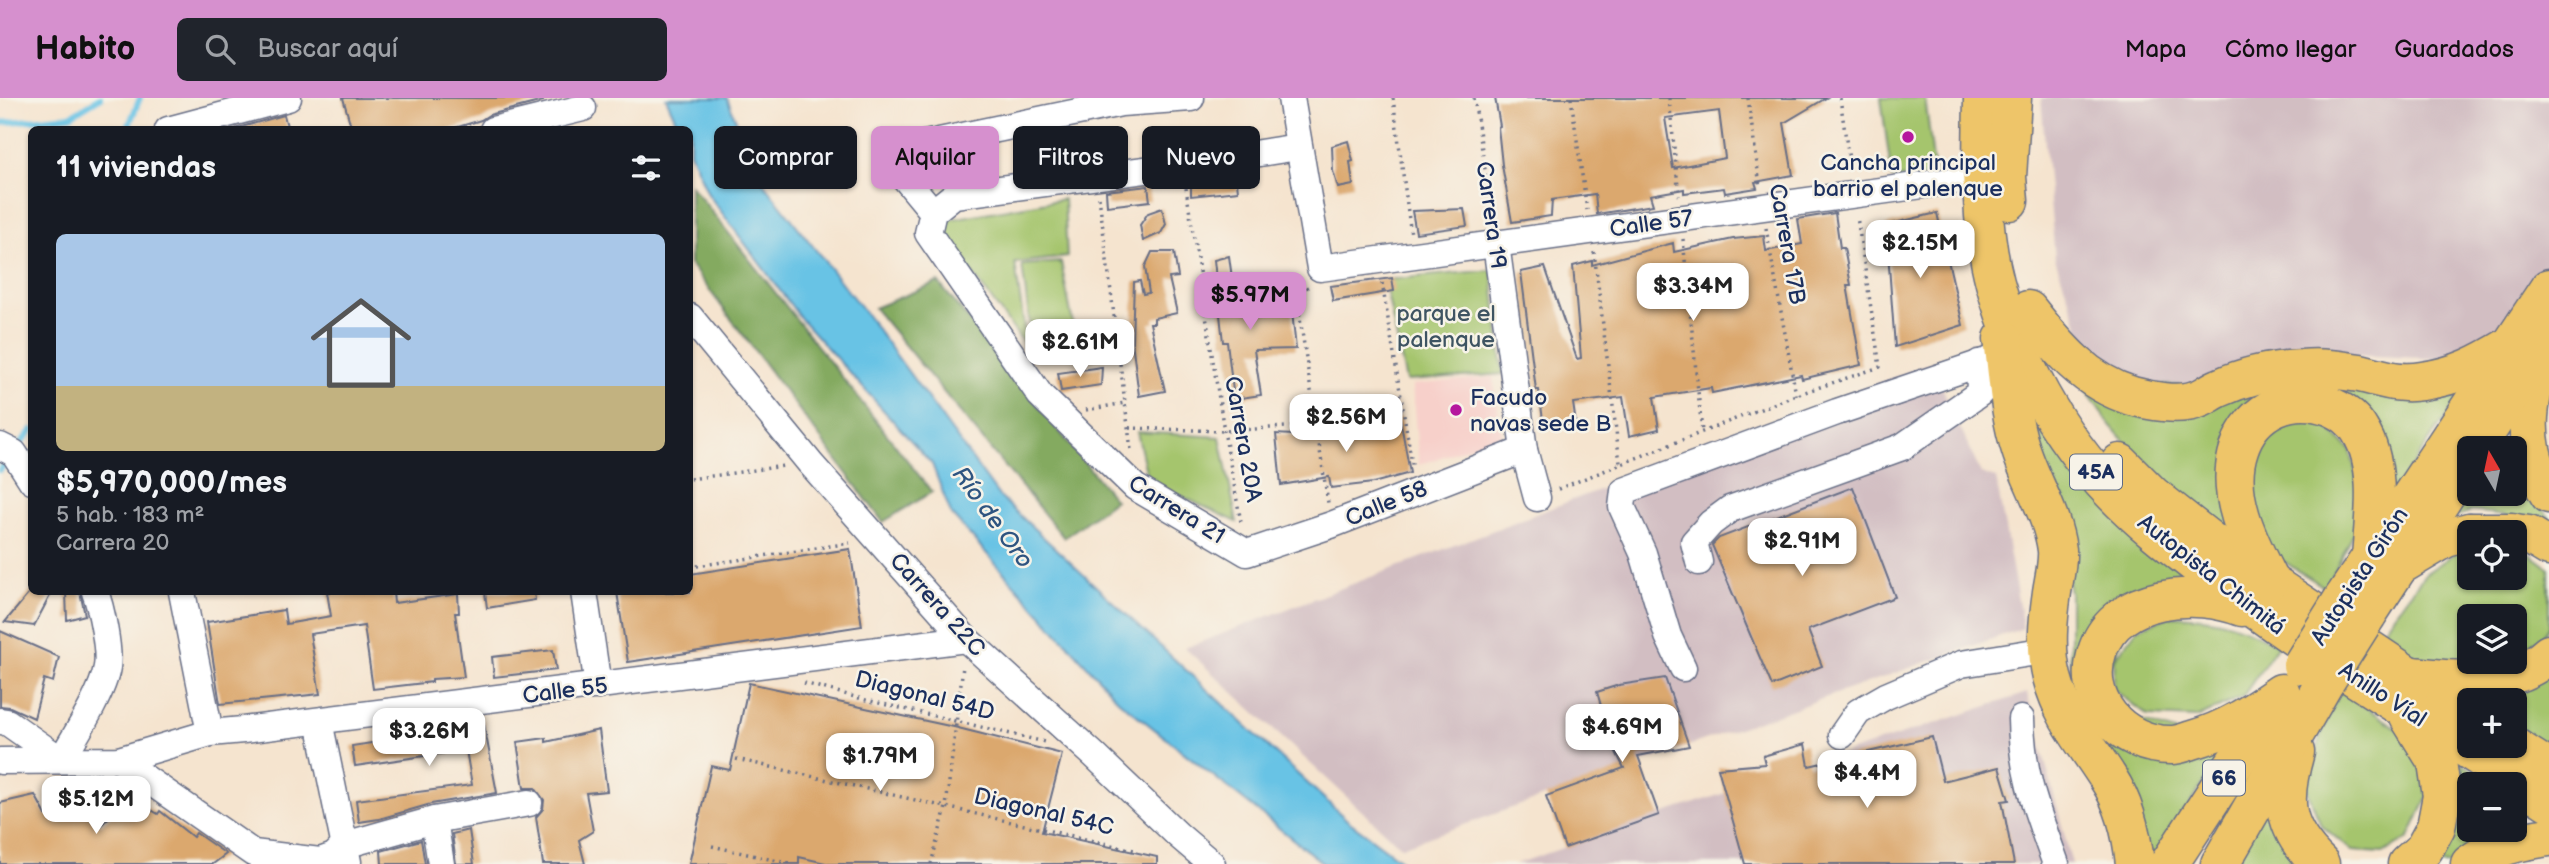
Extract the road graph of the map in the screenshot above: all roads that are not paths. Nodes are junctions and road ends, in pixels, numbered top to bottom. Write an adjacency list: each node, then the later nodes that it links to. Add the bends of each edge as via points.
1 (288, 98): 7 (street)
2 (1191, 98): 11 (street, Carrera 21, via 1121,103 901,149 904,177)
3 (1291, 98): 9 (street)
4 (1983, 98): 10 (highway, Autopista Chimitá / 45A)
5 (2012, 98): 15 (highway, Autopista Chimitá / 45A, via 2007,177 2018,272)
6 (584, 112): 8 (street)
7 (183, 126)
8 (513, 126)
9 (1298, 147): 11 (street, via 954,195); 12 (street, Calle 57, via 1320,268)
10 (1982, 177): 12 (street, Calle 57); 13 (highway, Autopista Chimitá / 45A)
11 (931, 223): 30 (street, Carrera 21, via 1040,395 1135,486)
12 (1496, 244): 22 (street, Carrera 19)
13 (1995, 282): 19 (highway); 36 (highway, Autopista Chimitá / 45A, via 2025,365 2065,433 2111,491 2143,522)
14 (2549, 288): 18 (highway, Autopista Girón / 66)
15 (2028, 310): 18 (highway, via 2082,371 2109,388 2164,401 2195,401 2249,377 2305,368 2418,382 2474,368); 36 (highway, Autopista Chimitá / 45A, via 2044,354 2069,399 2121,464)
16 (693, 321): 37 (street, Carrera 22C, via 810,463)
17 (2549, 337): 20 (highway); 25 (highway, via 2527,417 2530,449)
18 (2510, 346): 31 (highway, Autopista Girón / 66)
19 (1992, 359): 32 (street, via 1980,393 1902,447 1730,509 1694,541); 38 (highway, via 2010,397 2020,448 2057,551); 41 (street, via 1624,491 1622,507)
20 (2484, 436)
21 (0, 446): 24 (street, via 14,453)
22 (1524, 450): 26 (street, Carrera 19); 30 (street, Calle 58)
23 (2457, 473): 31 (highway, Autopista Girón / 66)
24 (28, 475)
25 (2549, 494)
26 (1537, 498)
27 (2457, 535): 31 (highway)
28 (2527, 536): 29 (highway)
29 (2549, 547)
30 (1247, 553)
31 (2385, 561): 36 (highway, via 2374,478 2360,430 2343,412 2317,401 2291,401 2266,411 2248,428 2238,451 2239,511); 40 (highway, Autopista Girón / 66)
32 (1699, 562)
33 (96, 595): 51 (street, via 108,666)
34 (183, 595): 48 (street)
35 (584, 595): 42 (street)
36 (2264, 598): 40 (highway, Autopista Chimitá / 45A); 40 (highway, via 2192,596 2160,600 2132,611 2111,627 2094,667 2096,694 2107,715 2124,732 2147,743 2174,745 2223,731)
37 (966, 639): 42 (street, Calle 55); 62 (street, Carrera 22C)
38 (2048, 650): 49 (street, via 1961,664 1858,712); 64 (highway, via 2061,706 2110,780 2122,807)
39 (2549, 654): 43 (highway, via 2520,672 2494,679)
40 (2323, 656): 43 (highway, Anillo Víal / 45A); 65 (highway, Autopista Girón / 66, via 2232,764); 66 (highway, Autopista Girón / 66); 67 (highway, via 2285,796 2290,822 2304,849)
41 (1683, 668)
42 (598, 686): 47 (street, Calle 55)
43 (2404, 691): 44 (highway, Anillo Víal / 45A); 55 (highway, Anillo Víal / 45A); 68 (highway, via 2437,762 2442,796 2436,828 2424,849)
44 (2457, 711)
45 (2021, 719): 63 (street, via 2029,789)
46 (0, 721): 51 (street)
47 (319, 721): 48 (street, Calle 55); 59 (street)
48 (210, 733): 52 (street, Calle 55)
49 (1842, 735)
50 (2527, 755): 54 (highway)
51 (61, 760): 52 (street, Calle 55); 53 (street, Calle 55)
52 (119, 760): 60 (street)
53 (0, 761)
54 (2549, 769)
55 (2549, 802)
56 (529, 803): 57 (street)
57 (434, 820): 59 (street); 61 (street)
58 (2549, 837): 69 (highway, via 2513,842)
59 (347, 855): 60 (street, via 320,861)
60 (247, 858)
61 (441, 864)
62 (1213, 864)
63 (2056, 864)
64 (2135, 864)
65 (2169, 864)
66 (2220, 864)
67 (2320, 864)
68 (2407, 864)
69 (2470, 864)

